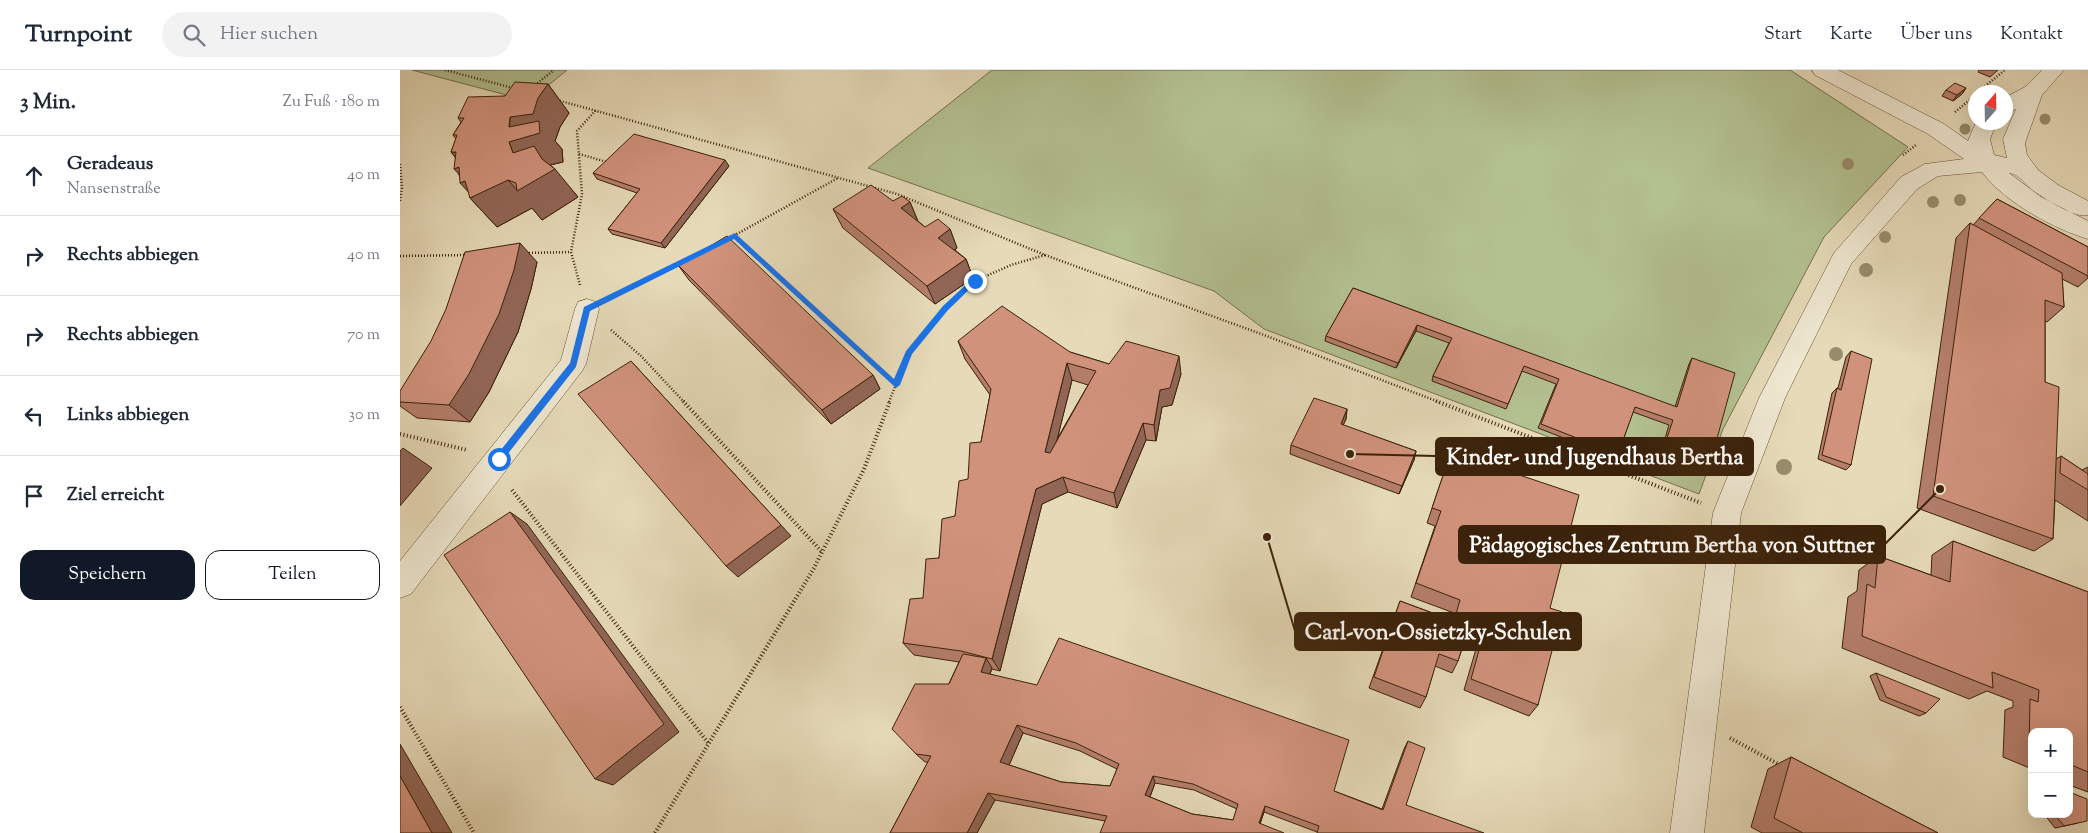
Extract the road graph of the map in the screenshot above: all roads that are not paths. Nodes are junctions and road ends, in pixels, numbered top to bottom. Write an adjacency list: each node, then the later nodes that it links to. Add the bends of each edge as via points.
1 (1822, 70): 6 (street, via 1936,129)
2 (2054, 70): 3 (street)
3 (2032, 92): 4 (street); 7 (street, via 2014,144)
4 (2013, 102)
5 (1981, 130): 6 (street, via 1980,150)
6 (1987, 164): 7 (street); 9 (street, via 2007,186); 12 (street, via 1933,169 1909,183 1842,259 1772,398 1727,513)
7 (2024, 167): 8 (street, via 2036,180)
8 (2088, 211)
9 (2088, 231)
10 (586, 309): 11 (street, via 573,364)
11 (400, 584)
12 (1687, 833)

